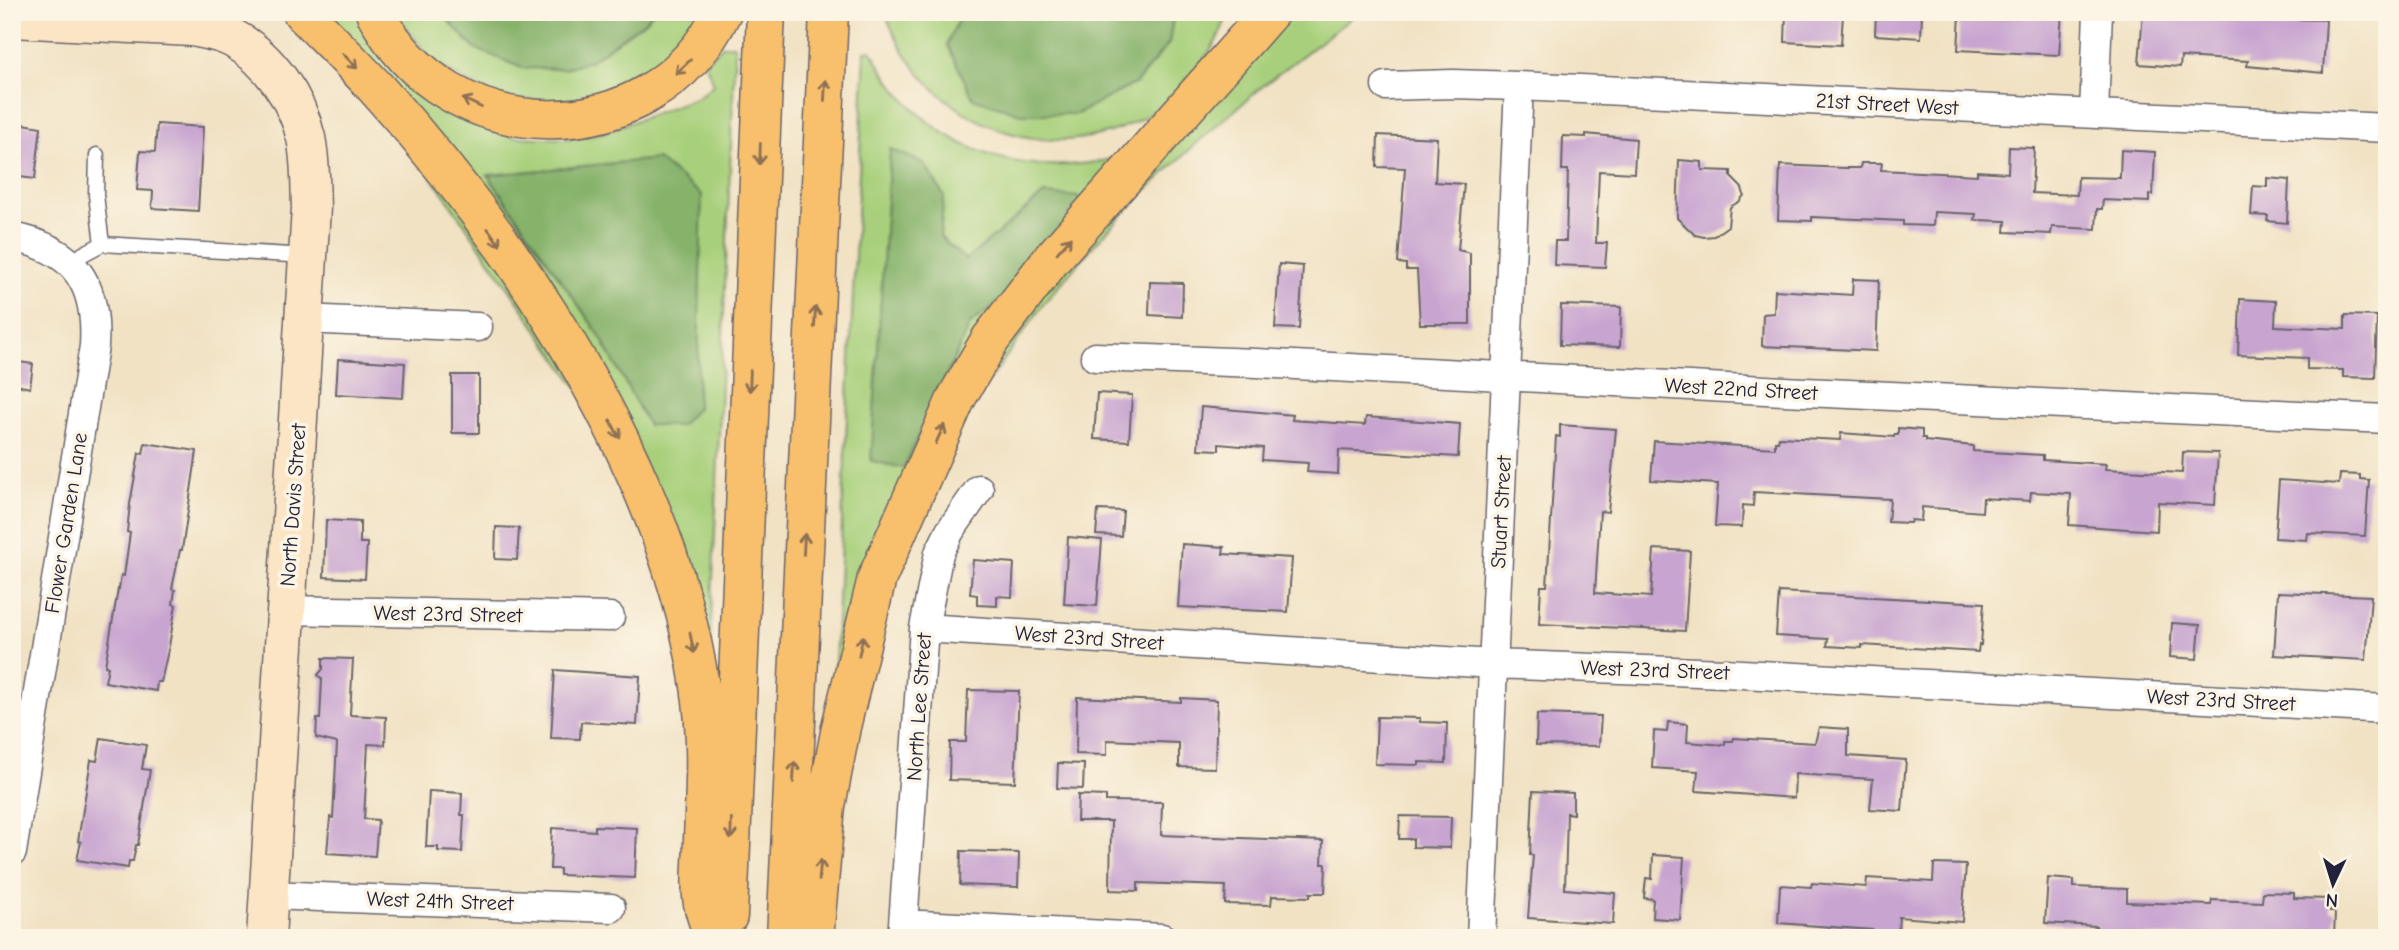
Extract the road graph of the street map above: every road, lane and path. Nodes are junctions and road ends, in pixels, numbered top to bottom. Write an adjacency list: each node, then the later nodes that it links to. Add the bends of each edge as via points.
1 (302, 12): 34 (highway, one-way to 34, via 421,141 519,271 592,387 641,485 678,587 701,687 705,770 702,898)
2 (375, 12): 3 (highway, one-way to 2, via 687,65 642,99 610,111 549,119 483,109 452,94 404,55)
3 (722, 12)
4 (766, 12): 35 (highway, one-way to 35)
5 (829, 12): 36 (highway, one-way to 5)
6 (1270, 12): 37 (highway, one-way to 6, via 826,806 877,578 957,397 990,340 1050,261)
7 (2098, 12): 11 (street)
8 (25, 16): 16 (street, North Davis Street, via 192,27 216,32 252,52 278,78 306,137)
9 (1386, 86): 10 (street, 21st Street West)
10 (1519, 86): 11 (street, 21st Street West); 21 (street, Stuart Street)
11 (2094, 114): 12 (street, 21st Street West)
12 (2387, 128)
13 (97, 155): 15 (lane)
14 (12, 237): 17 (street, Flower Garden Lane, via 55,250)
15 (102, 244): 16 (lane); 17 (lane)
16 (308, 256): 18 (street, North Davis Street)
17 (72, 265): 29 (street, Flower Garden Lane, via 92,305 94,346)
18 (304, 319): 19 (street); 24 (street, North Davis Street)
19 (478, 327)
20 (1095, 357): 21 (street, West 22nd Street)
21 (1507, 377): 22 (street, West 22nd Street); 27 (street, Stuart Street)
22 (2387, 419)
23 (979, 489): 26 (street, North Lee Street, via 939,553)
24 (286, 610): 25 (street, West 23rd Street); 30 (street, North Davis Street)
25 (610, 617)
26 (924, 628): 27 (street, West 23rd Street); 32 (street, North Lee Street)
27 (1493, 664): 28 (street, West 23rd Street); 39 (street, Stuart Street)
28 (2387, 709)
29 (12, 852)
30 (268, 895): 31 (street, West 24th Street); 33 (street, North Davis Street)
31 (611, 908)
32 (903, 931): 38 (street)
33 (266, 938)
34 (714, 938)
35 (727, 938)
36 (786, 938)
37 (814, 938)
38 (1161, 938)
39 (1481, 938)

